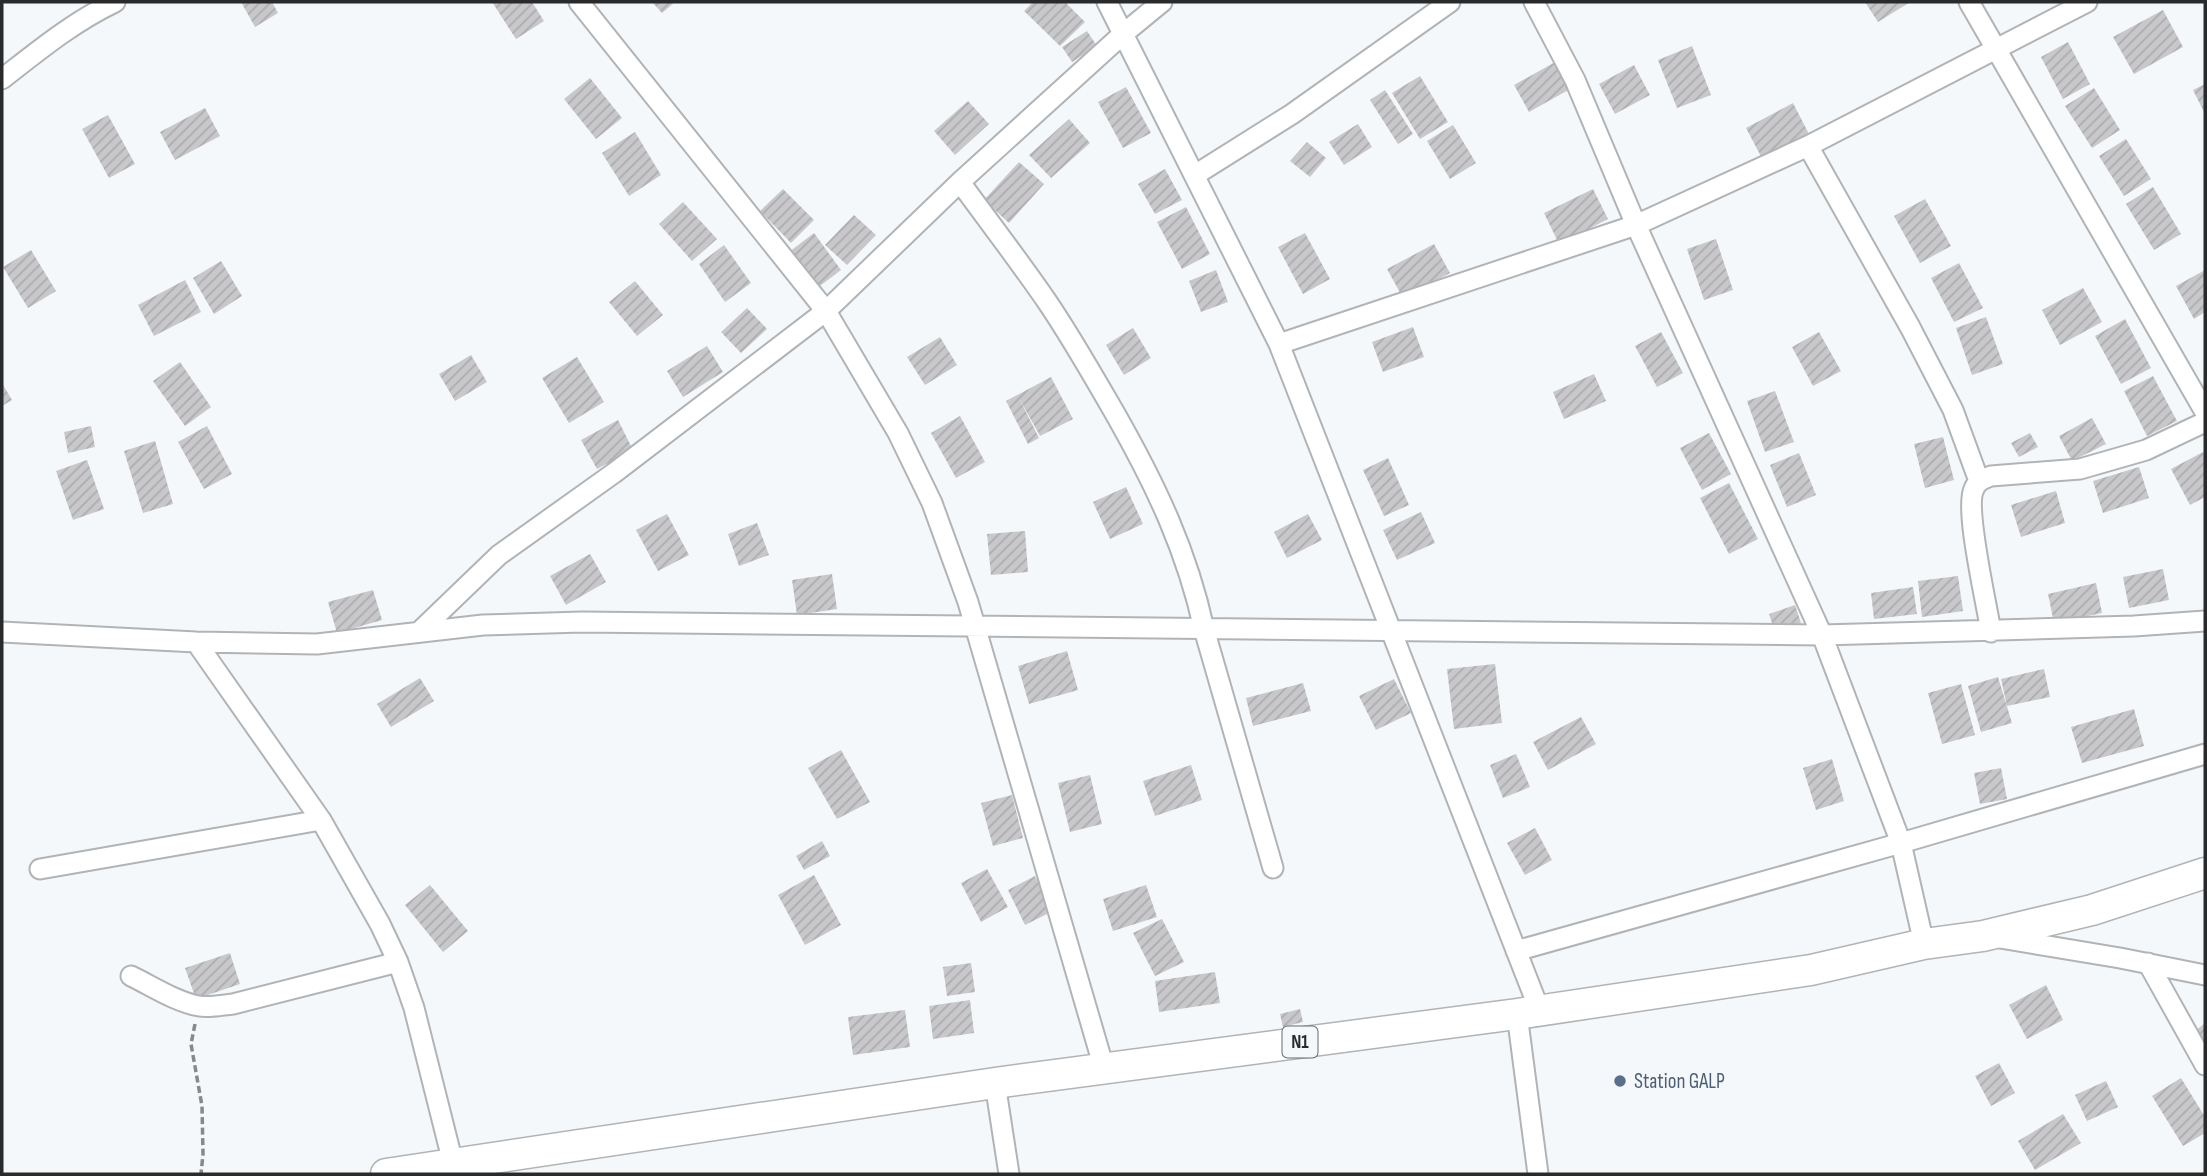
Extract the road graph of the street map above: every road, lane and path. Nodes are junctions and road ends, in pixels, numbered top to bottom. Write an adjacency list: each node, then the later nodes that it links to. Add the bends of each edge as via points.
1 (115, 2): 11 (street, via 60,34)
2 (579, 2): 16 (street)
3 (1107, 2): 9 (street)
4 (1162, 2): 9 (street)
5 (1450, 2): 13 (street, via 1292,114)
6 (1534, 2): 15 (street, via 1575,80)
7 (1969, 2): 10 (street)
8 (2087, 2): 10 (street)
9 (1123, 34): 13 (street); 14 (street)
10 (1995, 49): 12 (street); 18 (street)
11 (2, 79)
12 (1808, 146): 15 (street); 20 (street, via 1917,339 1953,410)
13 (1195, 174): 17 (street)
14 (960, 182): 16 (street); 23 (street, via 1049,304 1148,472 1179,541)
15 (1636, 225): 17 (street); 28 (street)
16 (826, 311): 22 (street, via 898,433 932,503); 26 (street, via 499,555)
17 (1279, 344): 24 (street)
18 (2205, 412)
19 (2205, 422): 20 (street, via 2146,450 2080,469 1991,476)
20 (1979, 481): 27 (street, via 1970,511)
21 (2205, 621): 27 (street)
22 (975, 626): 23 (street); 26 (street, via 582,622); 46 (street)
23 (1204, 629): 24 (street); 33 (street)
24 (1391, 631): 28 (street); 38 (street)
25 (2, 632): 29 (street)
26 (419, 632): 29 (street, via 317,644)
27 (1991, 632): 28 (street)
28 (1822, 635): 32 (street)
29 (196, 642): 31 (street)
30 (2205, 754): 32 (street)
31 (321, 820): 34 (street); 39 (street)
32 (1901, 843): 37 (street); 38 (street)
33 (1273, 868)
34 (40, 869)
35 (2205, 873): 36 (main road, N1, via 2092,910)
36 (1983, 936): 37 (main road, N1); 40 (street)
37 (1924, 944): 44 (main road, N1, via 1811,970)
38 (1516, 951): 44 (street)
39 (398, 962): 43 (street, via 233,1004); 48 (street, via 425,1047)
40 (2148, 963): 41 (street); 45 (street)
41 (2205, 975)
42 (131, 976): 43 (street)
43 (199, 1006): 49 (path, via 191,1044 202,1106)
44 (1528, 1012): 46 (main road, N1); 52 (street)
45 (2205, 1065)
46 (1104, 1068): 47 (main road, N1)
47 (995, 1083): 48 (main road, N1); 51 (street)
48 (453, 1163): 50 (main road, N1)
49 (201, 1174)
50 (386, 1174)
51 (1009, 1174)
52 (1538, 1174)

